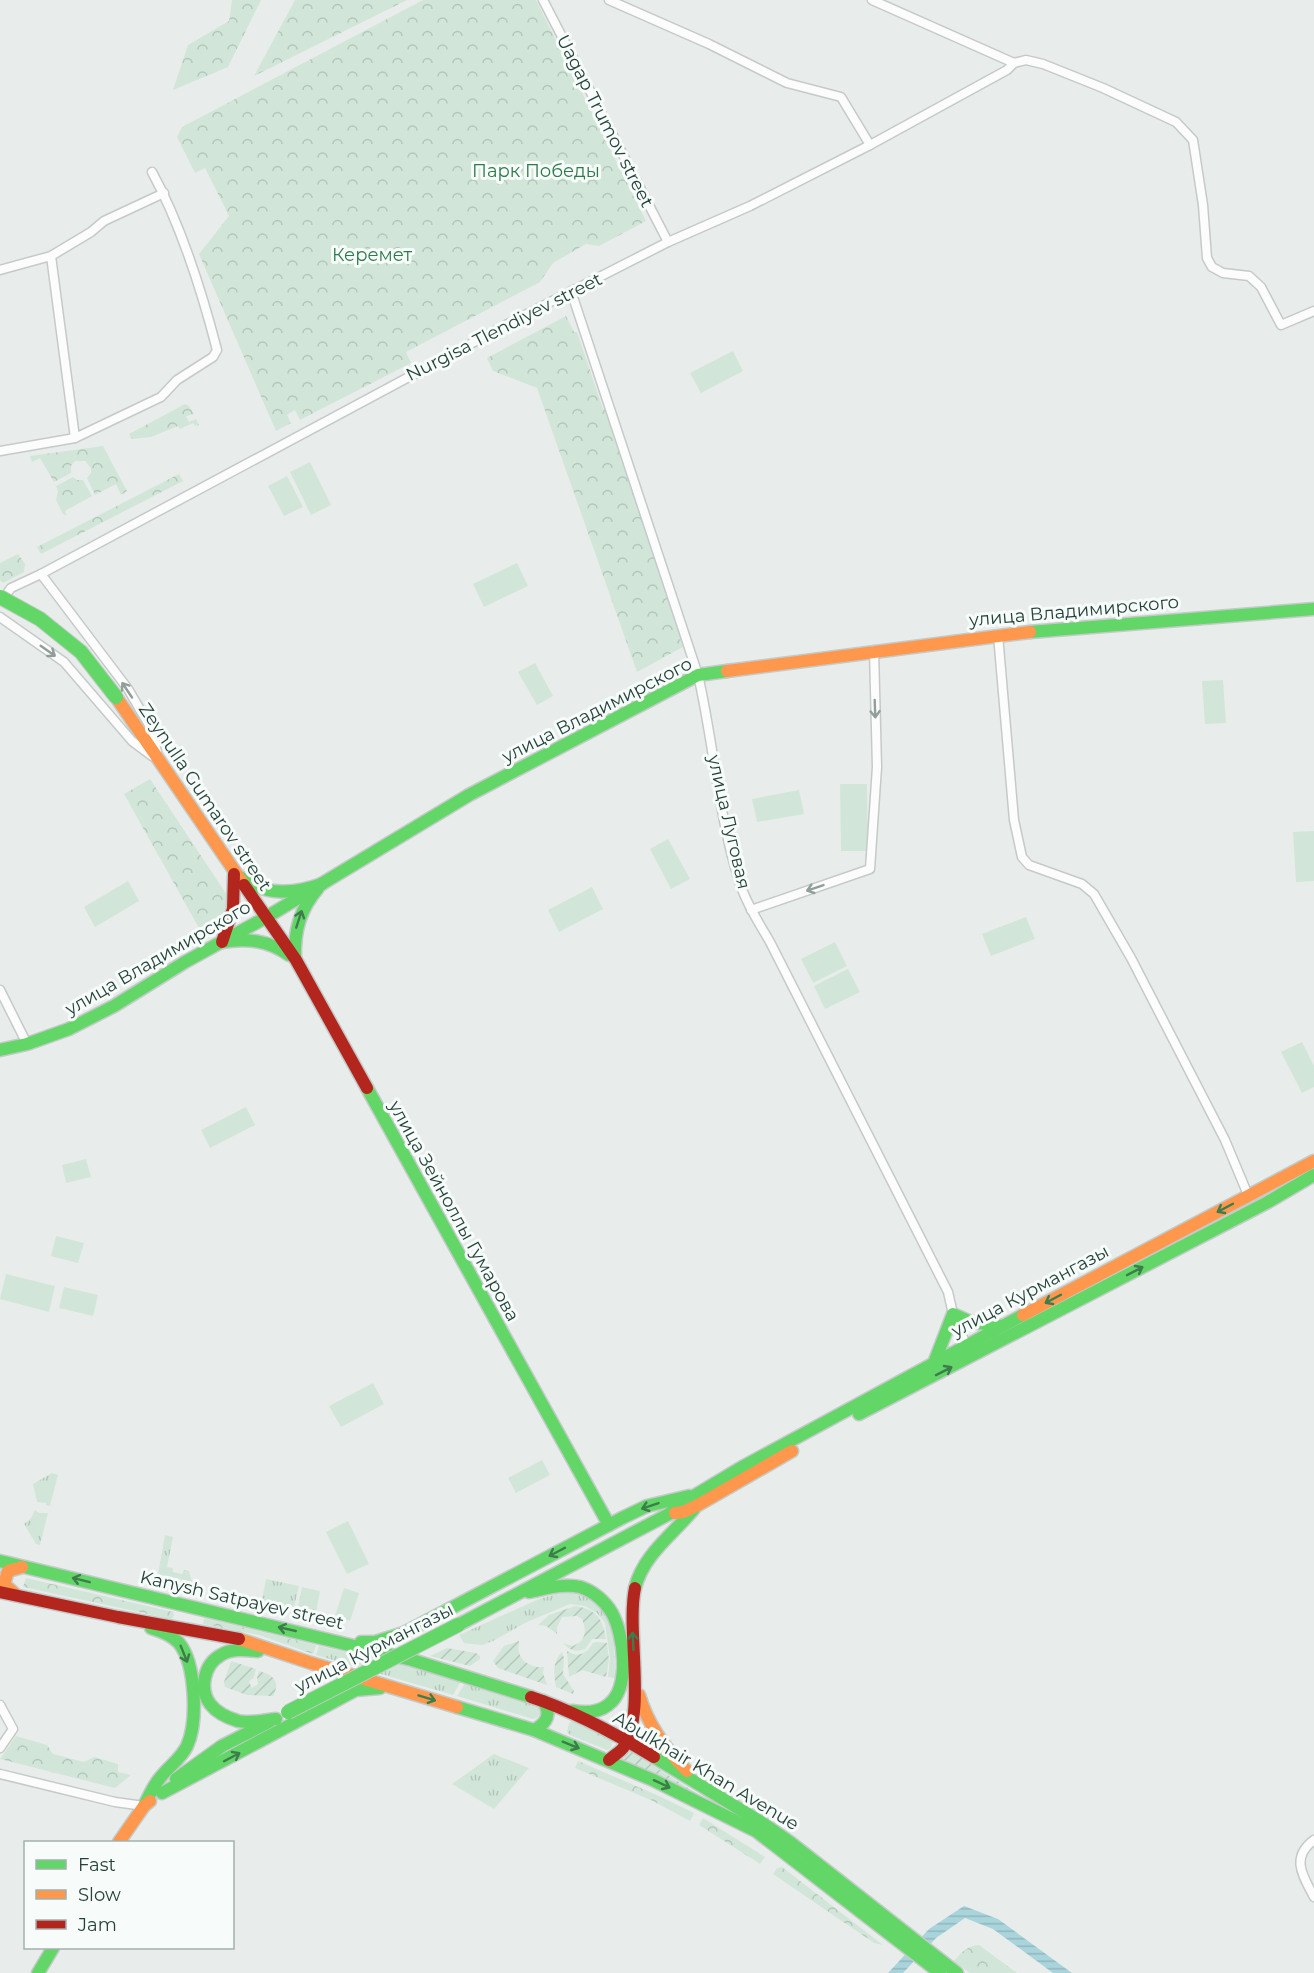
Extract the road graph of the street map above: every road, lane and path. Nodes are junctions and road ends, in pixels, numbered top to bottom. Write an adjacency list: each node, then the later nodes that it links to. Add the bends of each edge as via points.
1 (543, 0): 8 (street, Uagap Trumov street)
2 (609, 0): 5 (street, via 787,83 841,98)
3 (872, 0): 4 (street)
4 (1014, 63): 5 (street, Nurgisa Tlendiyev street); 12 (street, via 1026,60 1043,64 1176,122 1193,140 1207,258 1212,267 1223,273 1249,276 1261,287 1281,325)
5 (870, 145): 8 (street, Nurgisa Tlendiyev street, via 750,206)
6 (152, 172): 7 (street)
7 (164, 194): 9 (street, via 104,221); 13 (street, via 208,313 217,350 161,397)
8 (668, 242): 11 (street, Nurgisa Tlendiyev street)
9 (51, 256): 10 (street); 13 (street)
10 (0, 270)
11 (571, 291): 15 (street, Nurgisa Tlendiyev street); 21 (street, улица Луговая)
12 (1314, 310)
13 (75, 438): 14 (street)
14 (0, 451)
15 (41, 574): 16 (street, Nurgisa Tlendiyev street, via 11,588); 22 (street, one-way to 15, via 152,730 128,689)
16 (0, 600): 22 (main road, Zeynulla Gumarov street, bridge, via 40,619 81,652)
17 (1314, 609): 19 (main road, улица Владимирского)
18 (0, 617): 22 (street, one-way to 22, via 63,662 132,741)
19 (999, 635): 20 (main road, улица Владимирского); 34 (street, via 1014,820 1022,857 1029,865 1082,884 1094,894 1225,1140)
20 (874, 650): 21 (main road, улица Владимирского); 25 (street, one-way to 25, via 877,767 870,869)
21 (698, 675): 24 (main road, улица Владимирского, via 469,795); 25 (street, улица Луговая, via 719,793 740,884)
22 (160, 762): 23 (main road, Zeynulla Gumarov street)
23 (234, 872): 24 (main road, via 246,882 273,892 290,894); 26 (main road, Zeynulla Gumarov street); 27 (main road, via 235,907)
24 (322, 884): 26 (main road, улица Владимирского); 28 (main road, one-way to 24, via 298,918)
25 (751, 910): 35 (street, улица Луговая, via 948,1292)
26 (265, 918): 27 (main road, улица Владимирского); 28 (main road, улица Зейноллы Гумарова)
27 (222, 942): 28 (main road, via 260,940 279,947); 30 (main road, улица Владимирского, via 114,1006)
28 (296, 960): 41 (main road, улица Зейноллы Гумарова)
29 (0, 990): 30 (street)
30 (27, 1044): 31 (main road, улица Владимирского)
31 (0, 1050)
32 (1314, 1161): 34 (main road, улица Курмангазы)
33 (1314, 1175): 37 (main road, улица Курмангазы, one-way to 33, via 1268,1202)
34 (1248, 1195): 36 (main road, улица Курмангазы, one-way to 36)
35 (953, 1314): 36 (main road, via 971,1322); 37 (street, улица Луговая); 38 (main road)
36 (1001, 1326): 37 (main road, улица Курмангазы)
37 (969, 1351): 38 (main road, улица Курмангазы); 39 (main road, улица Курмангазы, one-way to 37)
38 (933, 1363): 39 (main road, улица Курмангазы)
39 (895, 1390): 40 (main road, улица Курмангазы)
40 (696, 1500): 41 (main road, one-way to 41, via 647,1506); 45 (main road, улица Курмангазы, via 683,1512 669,1514); 52 (main road, one-way to 40, via 631,1608 638,1574)
41 (609, 1525): 50 (main road, one-way to 50, via 404,1633 375,1642)
42 (0, 1561): 43 (main road, Kanysh Satpayev street)
43 (24, 1567): 46 (main road, via 8,1571 5,1577 4,1584); 47 (main road, Kanysh Satpayev street, one-way to 43)
44 (0, 1592): 46 (main road, Kanysh Satpayev street)
45 (512, 1595): 56 (main road, via 563,1586 582,1587 598,1595 613,1615 624,1671 618,1692 612,1703 601,1710); 57 (main road, улица Курмангазы, bridge)
46 (17, 1596): 48 (main road, Kanysh Satpayev street)
47 (175, 1603): 49 (main road, via 179,1609 177,1619); 50 (main road, Kanysh Satpayev street, one-way to 47)
48 (118, 1617): 49 (main road, Kanysh Satpayev street); 65 (main road, one-way to 65, via 159,1630 180,1643 191,1680 194,1718 188,1743 155,1784)
49 (170, 1624): 51 (main road, Kanysh Satpayev street, via 235,1637)
50 (344, 1642): 54 (main road, Kanysh Satpayev street)
51 (311, 1663): 53 (main road, Kanysh Satpayev street); 57 (main road, via 241,1648 228,1650 208,1666 203,1687 207,1700 225,1717 239,1721)
52 (636, 1683): 59 (main road); 63 (main road, via 642,1708 657,1736)
53 (393, 1689): 58 (main road, Kanysh Satpayev street, one-way to 58); 64 (main road, one-way to 53, via 356,1690)
54 (543, 1701): 56 (main road, Abulkhair Khan Avenue); 58 (main road, via 549,1716)
55 (0, 1705): 60 (street, via 13,1729)
56 (566, 1711): 59 (main road, Abulkhair Khan Avenue)
57 (282, 1715): 64 (main road, улица Курмангазы, via 222,1746)
58 (534, 1730): 61 (main road, Abulkhair Khan Avenue, one-way to 61)
59 (626, 1740): 61 (main road, via 617,1757); 63 (main road, Abulkhair Khan Avenue)
60 (0, 1748)
61 (609, 1760): 69 (main road, Abulkhair Khan Avenue, one-way to 69, via 756,1830)
62 (0, 1774): 65 (street)
63 (703, 1788): 69 (main road, Abulkhair Khan Avenue, via 791,1843)
64 (162, 1793): 65 (main road, улица Курмангазы)
65 (144, 1806): 67 (main road, улица Курмангазы)
66 (1314, 1840): 68 (street, via 1302,1853 1300,1870)
67 (120, 1841)
68 (1314, 1897)
69 (897, 1934): 71 (main road, Abulkhair Khan Avenue)
70 (52, 1949): 72 (main road)
71 (936, 1965): 73 (main road, Abulkhair Khan Avenue)
72 (38, 1973)
73 (957, 1973)

